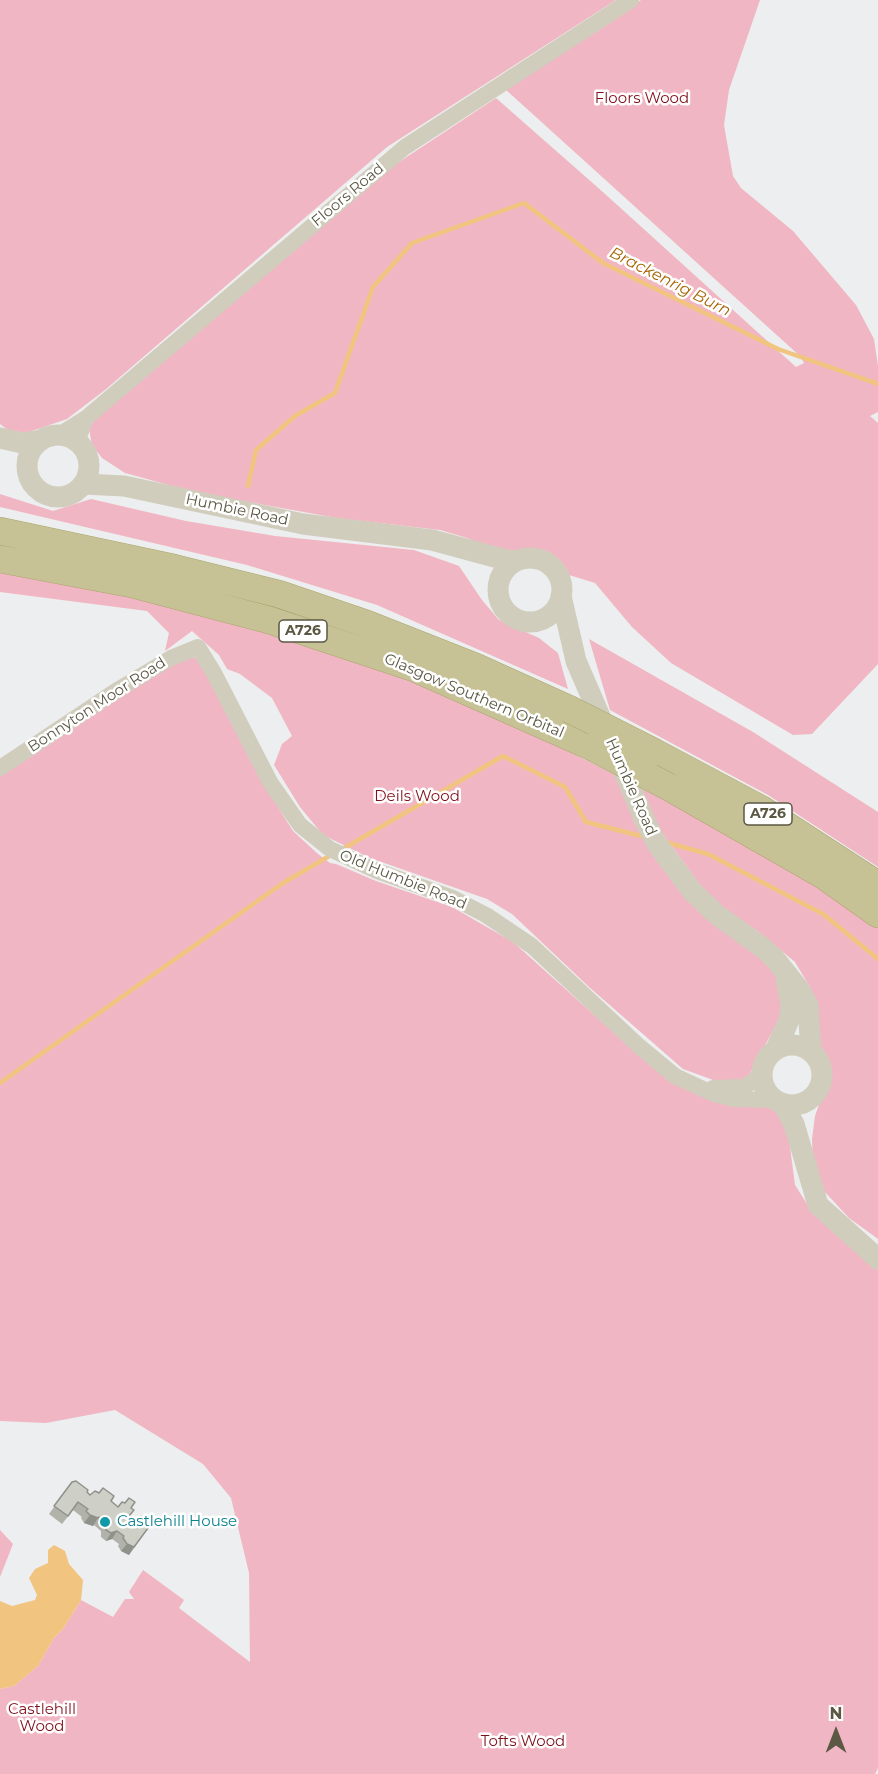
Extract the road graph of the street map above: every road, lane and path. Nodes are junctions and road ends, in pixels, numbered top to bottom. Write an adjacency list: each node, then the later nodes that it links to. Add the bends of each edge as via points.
1 (631, 0): 4 (street, Floors Road, via 405,147 86,418)
2 (0, 438): 4 (street, via 22,443)
3 (0, 443): 5 (street)
4 (66, 443): 5 (street, via 29,454); 6 (street, via 88,476); 7 (street, Humbie Road)
5 (27, 472): 6 (street, via 37,490 57,498 76,492)
6 (84, 484): 7 (street, Humbie Road)
7 (124, 486): 9 (street, Humbie Road, via 303,524 432,540)
8 (0, 531): 18 (highway, Glasgow Southern Orbital / A726, bridge, via 279,594 465,662 569,708 761,809)
9 (458, 548): 11 (street, Humbie Road); 12 (street, Humbie Road, via 478,564)
10 (0, 559): 19 (highway, Glasgow Southern Orbital / A726, bridge, via 132,584 269,620 414,668 592,747 669,787 823,875)
11 (516, 561): 12 (street, via 501,575); 13 (street, via 527,558 549,565 558,575)
12 (498, 595): 14 (street, via 506,612)
13 (561, 596): 14 (street, via 548,617); 16 (street, Humbie Road)
14 (521, 621): 16 (street, Humbie Road, via 553,634)
15 (198, 647): 17 (street, Bonnyton Moor Road, via 119,689); 24 (street, Old Humbie Road, via 270,782 300,825 330,849 486,915 532,946 640,1047 675,1076)
16 (576, 661): 20 (street, Humbie Road, via 657,844 692,891 763,948)
17 (0, 768)
18 (878, 885)
19 (878, 914)
20 (785, 972): 21 (street, via 791,1006); 22 (street, Humbie Road, via 807,1005)
21 (776, 1049): 22 (street, via 794,1044); 23 (street)
22 (811, 1052): 25 (street, Humbie Road, via 822,1075)
23 (761, 1072): 24 (street, via 743,1087); 26 (street, Humbie Road, via 764,1088)
24 (694, 1086): 26 (street, via 734,1099)
25 (811, 1098): 26 (street, via 802,1103); 27 (street, Humbie Road)
26 (779, 1102): 27 (street, Humbie Road, via 794,1124)
27 (801, 1152): 28 (street, Humbie Road, via 818,1205)
28 (878, 1259)

